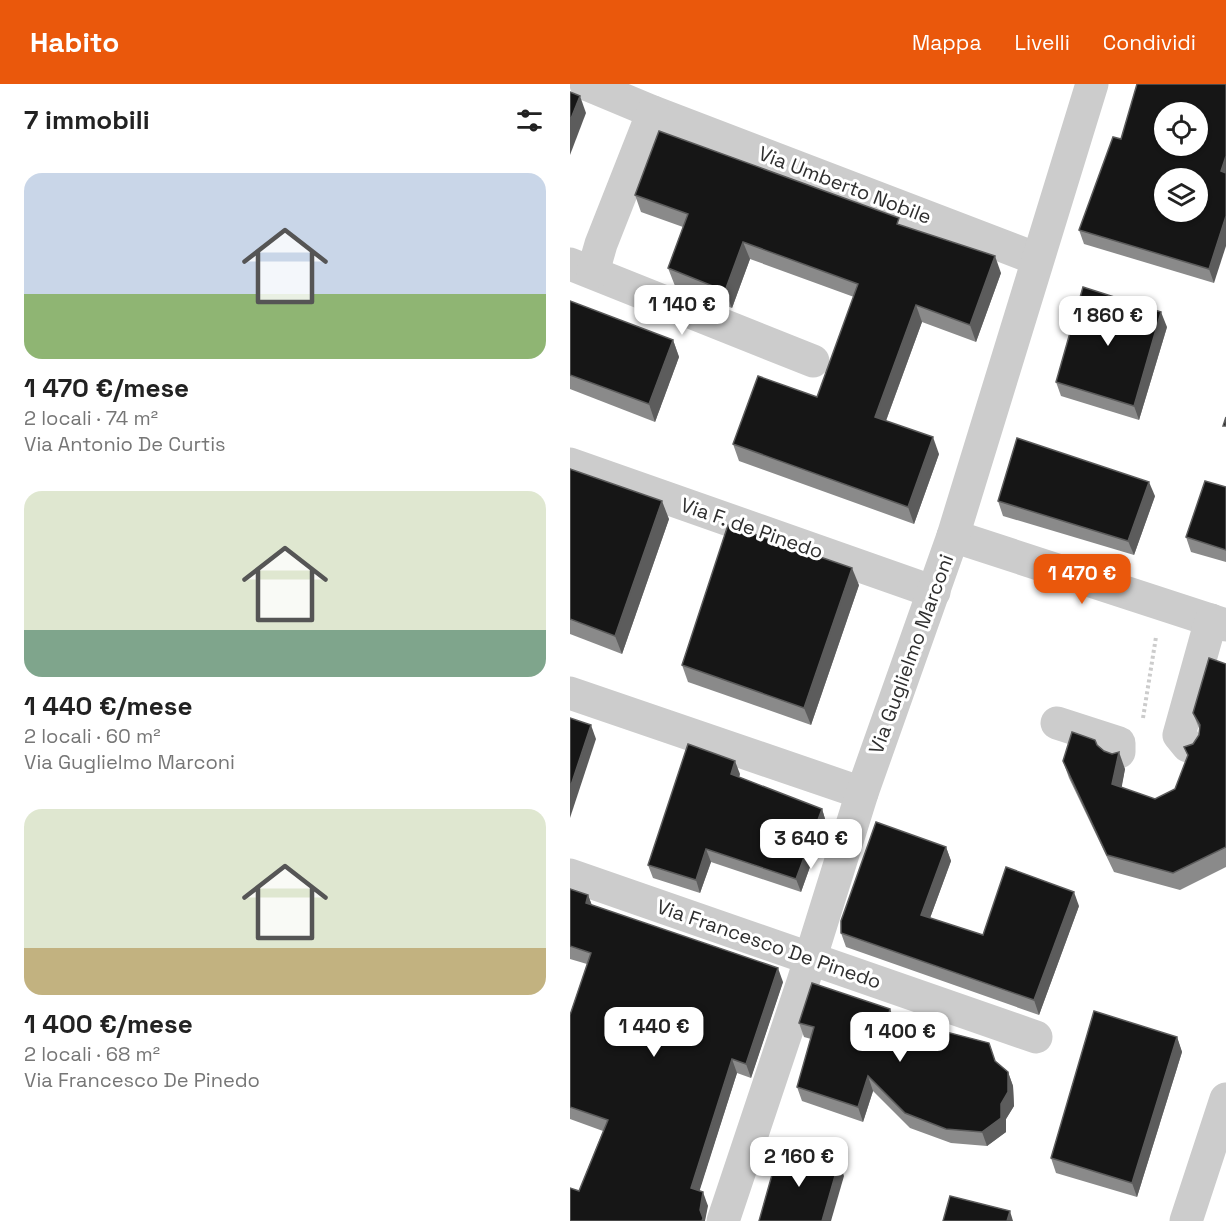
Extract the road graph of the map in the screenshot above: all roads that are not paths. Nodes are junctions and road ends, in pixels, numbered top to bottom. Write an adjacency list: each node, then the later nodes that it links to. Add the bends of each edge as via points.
1 (586, 84): 3 (street, Via Umberto Nobile)
2 (1092, 84): 4 (street, Via Guglielmo Marconi)
3 (653, 112): 4 (street, Via Umberto Nobile); 5 (street, via 601,244)
4 (1037, 259): 8 (street, Via Guglielmo Marconi)
5 (581, 268): 6 (street)
6 (813, 361)
7 (570, 464): 9 (street, Via F. de Pinedo)
8 (953, 536): 9 (street, Via Guglielmo Marconi); 10 (street)
9 (934, 592): 15 (street, Via Guglielmo Marconi)
10 (1218, 623): 13 (street, via 1179,735)
11 (570, 693): 15 (street)
12 (1057, 723): 14 (street, via 1119,743)
13 (1188, 746)
14 (1119, 753)
15 (862, 793): 17 (street, Via Guglielmo Marconi)
16 (570, 875): 17 (street, Via Francesco De Pinedo)
17 (811, 958): 18 (street, Via Francesco De Pinedo); 20 (street, Via Guglielmo Marconi)
18 (1036, 1037)
19 (1226, 1099): 21 (street)
20 (723, 1221)
21 (1186, 1221)

